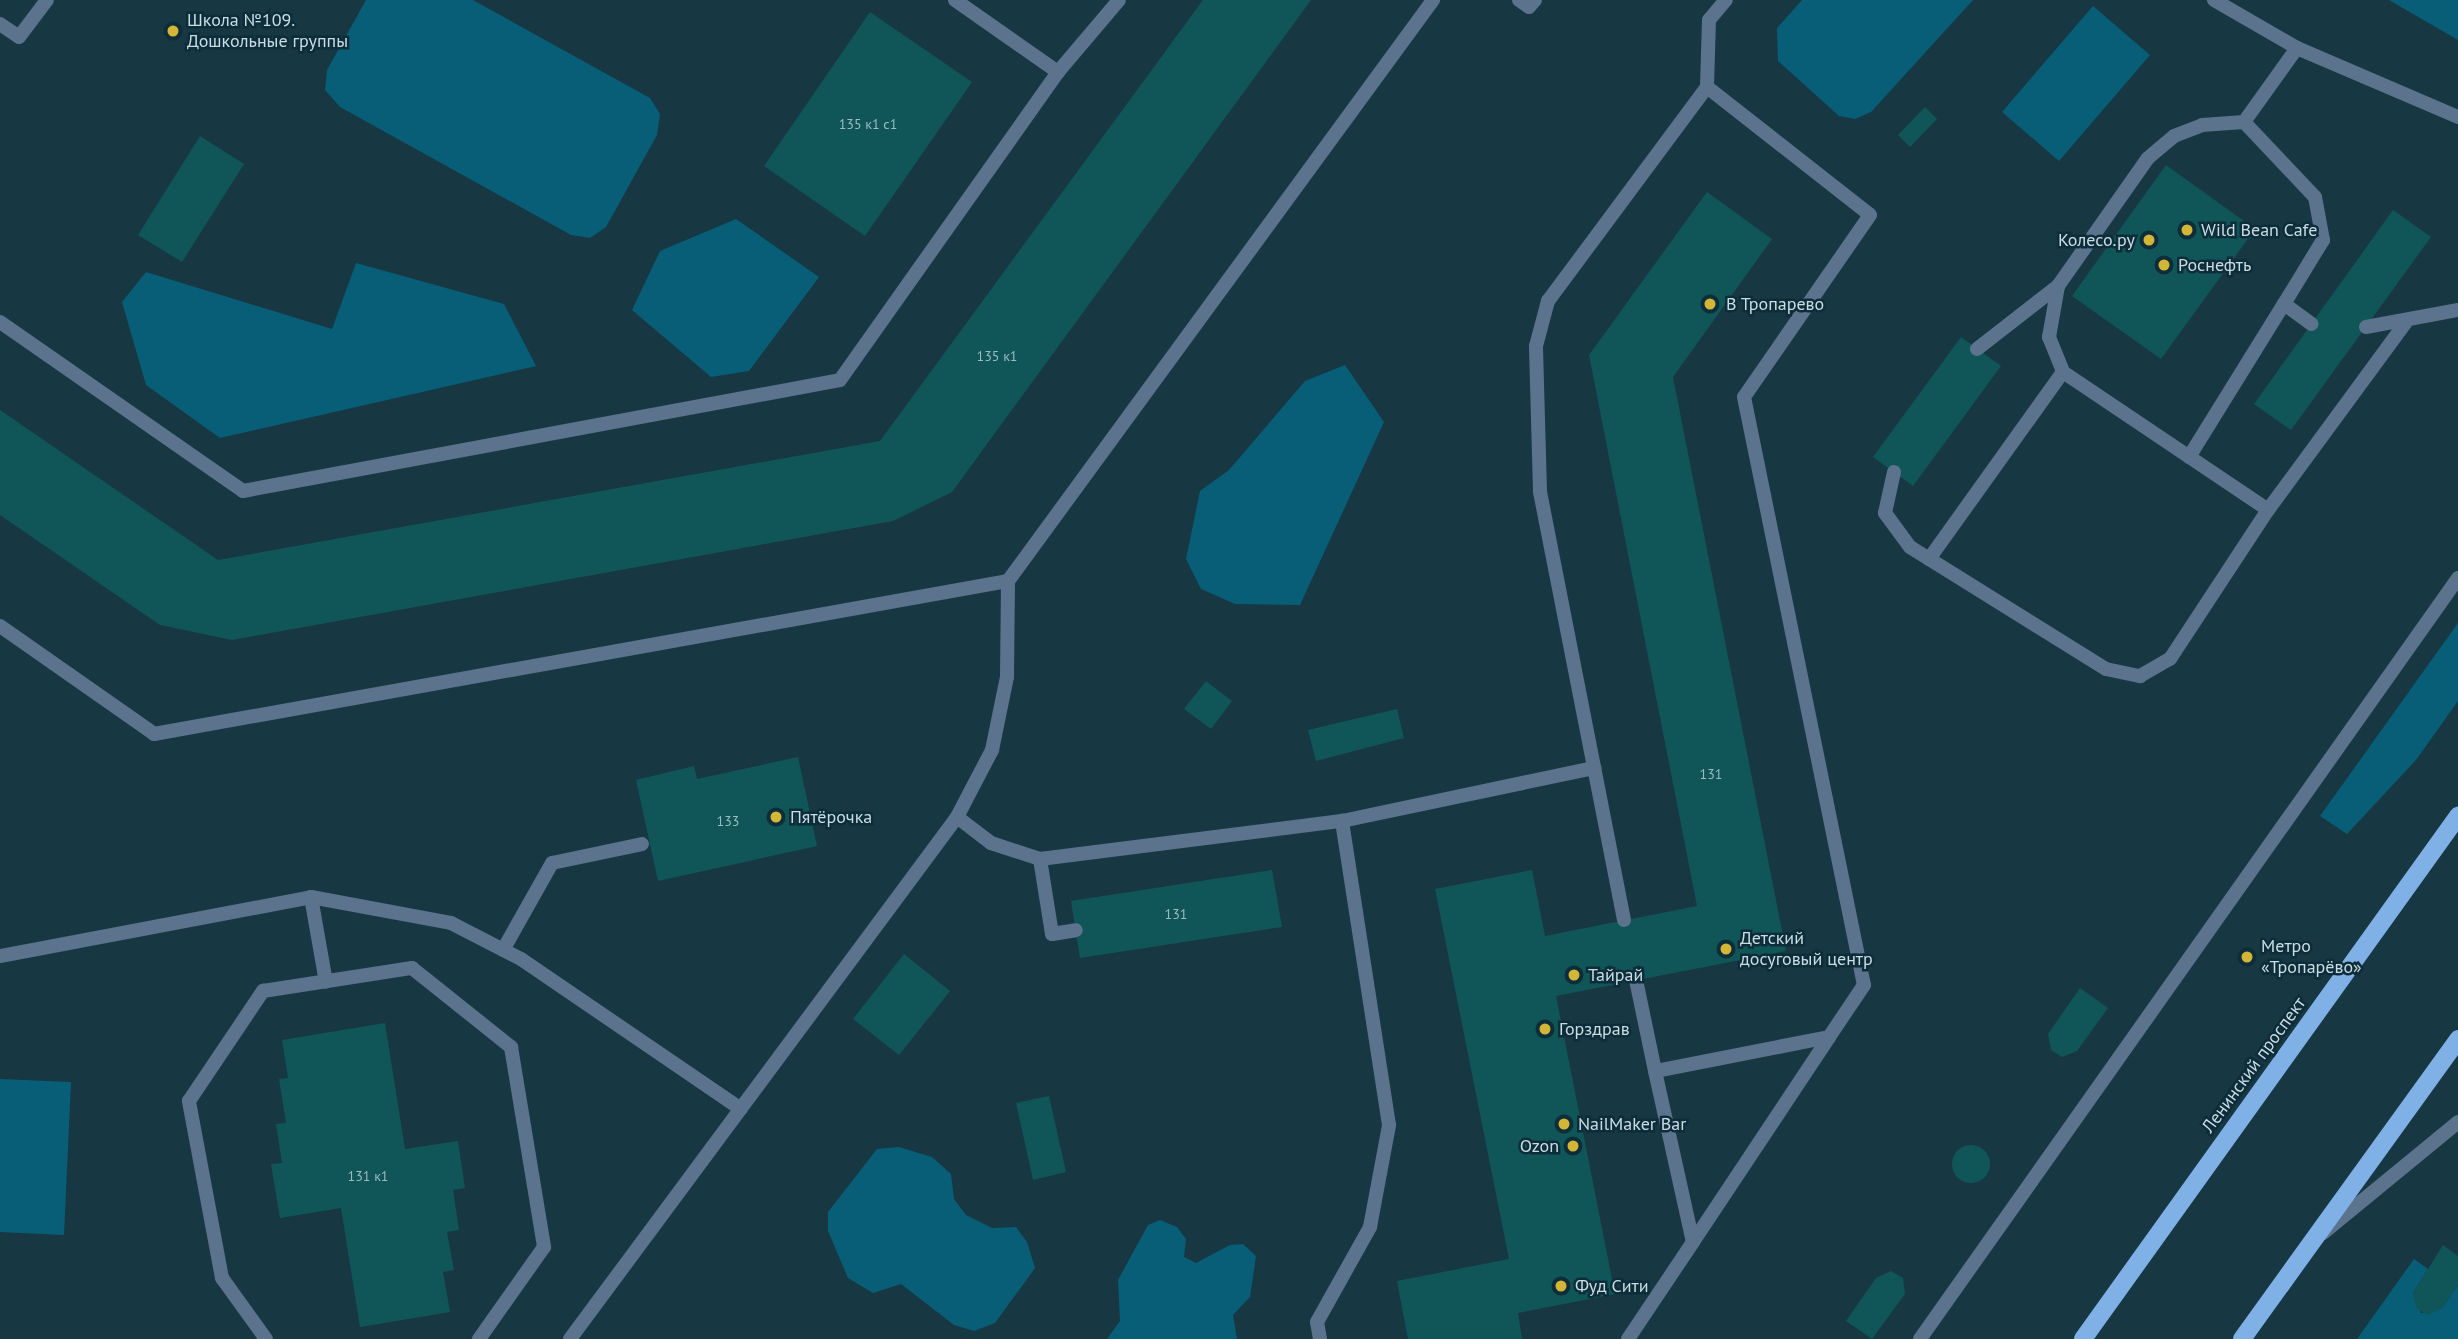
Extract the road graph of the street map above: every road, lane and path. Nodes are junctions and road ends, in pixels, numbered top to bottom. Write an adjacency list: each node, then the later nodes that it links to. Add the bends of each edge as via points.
1 (47, 0): 9 (street, via 19,37)
2 (955, 0): 11 (street)
3 (1119, 0): 11 (street)
4 (1433, 0): 29 (street)
5 (1519, 0): 6 (street, via 1529,7)
6 (1535, 0)
7 (1726, 0): 12 (street, via 1709,20)
8 (2214, 0): 10 (street)
9 (0, 24)
10 (2297, 48): 13 (street); 14 (street)
11 (1058, 72): 18 (street, via 840,380 243,491)
12 (1707, 87): 31 (street, via 1548,301 1536,346 1540,491); 44 (street, via 1870,215 1744,397 1864,985)
13 (2458, 117)
14 (2244, 122): 15 (street, via 2202,125 2174,136 2148,158); 16 (street, via 2298,173 2321,219 2317,255)
15 (2057, 286): 22 (street); 23 (street, via 2049,337)
16 (2284, 304): 20 (street); 24 (street)
17 (2458, 310): 19 (street)
18 (0, 322)
19 (2406, 322): 21 (street); 26 (street)
20 (2312, 324)
21 (2366, 327)
22 (1977, 349)
23 (2063, 372): 24 (street); 27 (street)
24 (2189, 457): 26 (street)
25 (1894, 472): 27 (street, via 1885,513 1893,529)
26 (2268, 510): 27 (street, via 2170,659 2140,676 2106,669)
27 (1929, 559)
28 (2458, 578): 56 (street)
29 (1008, 581): 30 (street, via 154,734); 33 (street, via 1007,677 992,750)
30 (0, 626)
31 (1594, 768): 34 (street); 38 (street)
32 (2458, 816): 57 (main road, Ленинский проспект)
33 (957, 817): 36 (street, via 991,843); 47 (street)
34 (1342, 821): 36 (street); 54 (street, via 1390,1125 1370,1227 1317,1322)
35 (642, 844): 40 (street, via 552,863)
36 (1040, 859): 39 (street, via 1052,934)
37 (310, 897): 40 (street, via 451,923); 41 (street); 43 (street)
38 (1624, 920)
39 (1076, 930)
40 (503, 950): 47 (street)
41 (0, 956)
42 (1636, 981): 46 (street)
43 (326, 982): 51 (street, via 263,991 189,1101 222,1278); 52 (street, via 412,968 511,1047 544,1247)
44 (1829, 1037): 46 (street); 49 (street)
45 (2458, 1039): 50 (main road)
46 (1655, 1071): 49 (street)
47 (741, 1109): 53 (street)
48 (2458, 1122): 50 (street)
49 (1693, 1242): 55 (street)
50 (2306, 1248): 58 (main road)
51 (266, 1339)
52 (479, 1339)
53 (570, 1339)
54 (1320, 1339)
55 (1629, 1339)
56 (1920, 1339)
57 (2083, 1339)
58 (2242, 1339)

